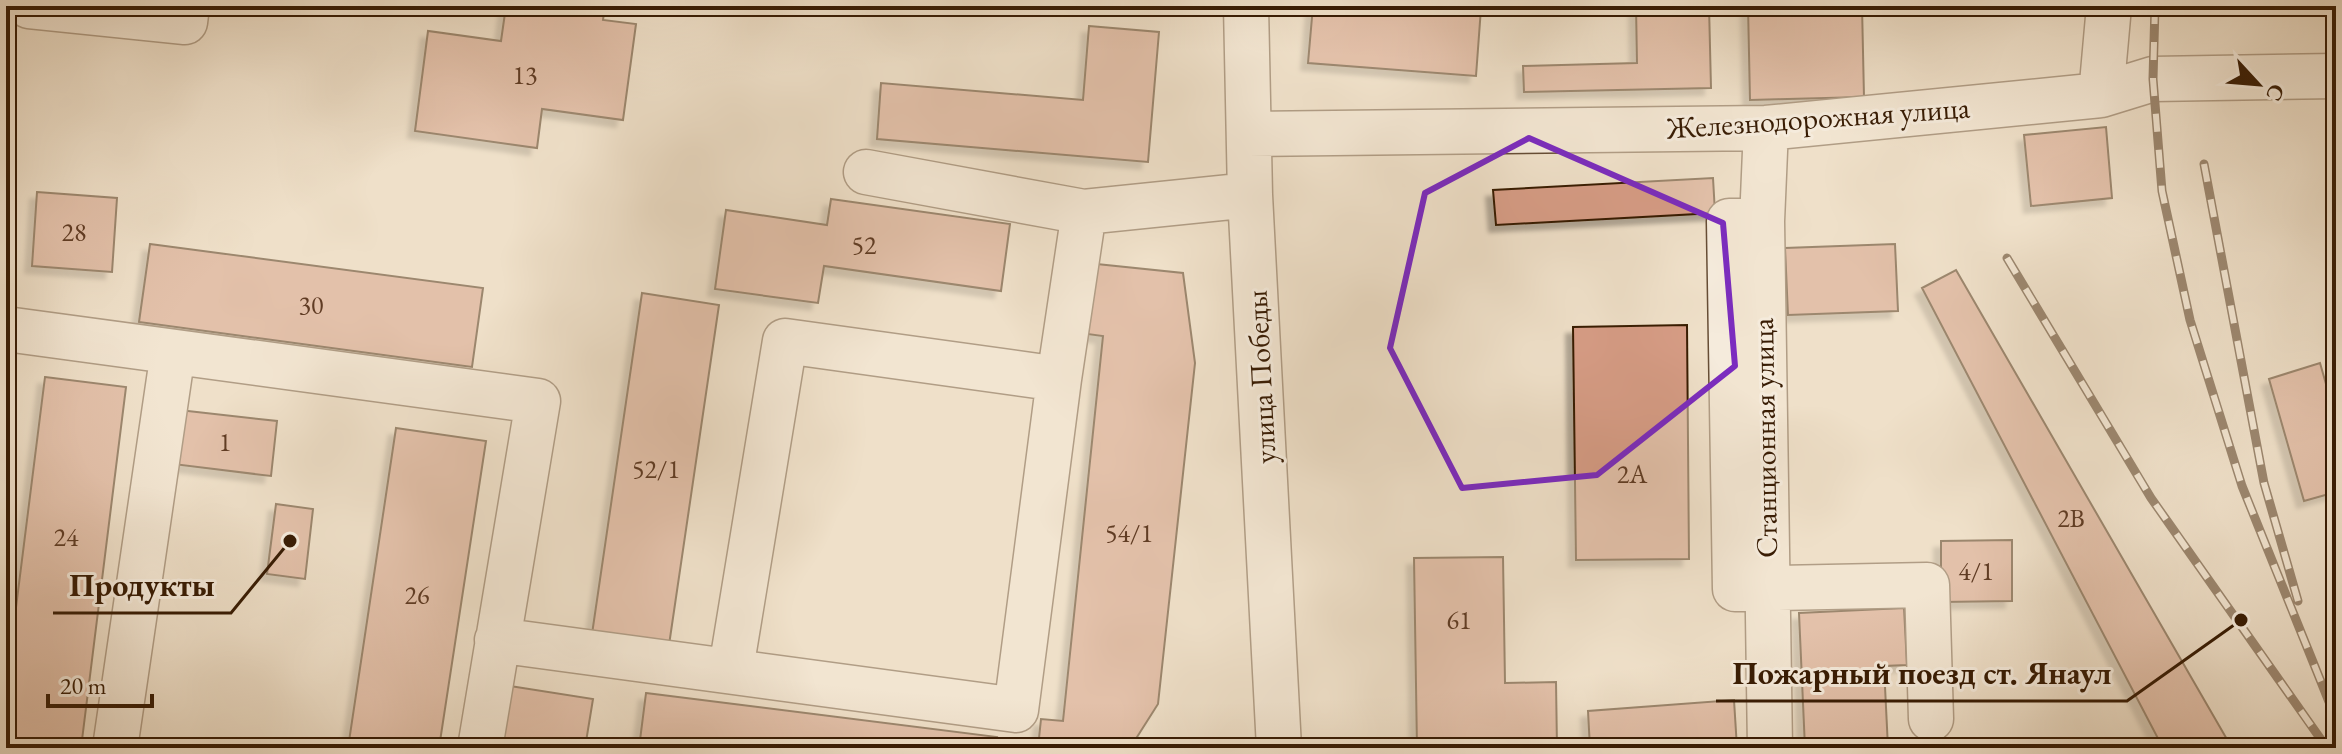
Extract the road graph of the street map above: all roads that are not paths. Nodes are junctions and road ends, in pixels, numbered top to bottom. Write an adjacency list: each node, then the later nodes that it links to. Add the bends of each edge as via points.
1 (29, 6): 2 (street, via 185,22)
2 (187, 6)
3 (1246, 6): 8 (street, улица Победы)
4 (2109, 6): 6 (street)
5 (2336, 76): 6 (street, Железнодорожная улица, via 2153,79)
6 (2101, 95): 7 (street, Железнодорожная улица)
7 (1766, 128): 8 (street, Железнодорожная улица); 15 (street, Станционная улица)
8 (1249, 134): 10 (street, улица Победы)
9 (866, 172): 11 (street)
10 (1250, 195): 11 (street); 21 (street, улица Победы)
11 (1084, 212): 14 (street)
12 (6, 329): 13 (street)
13 (173, 352): 16 (street, via 538,401); 19 (street)
14 (1059, 379): 17 (street, via 785,341); 17 (street, via 1016,710)
15 (1766, 588): 18 (street, via 1927,585); 22 (street, Станционная улица)
16 (497, 640): 17 (street); 20 (street)
17 (731, 669)
18 (1931, 719)
19 (115, 748)
20 (480, 748)
21 (1279, 748)
22 (1770, 748)

